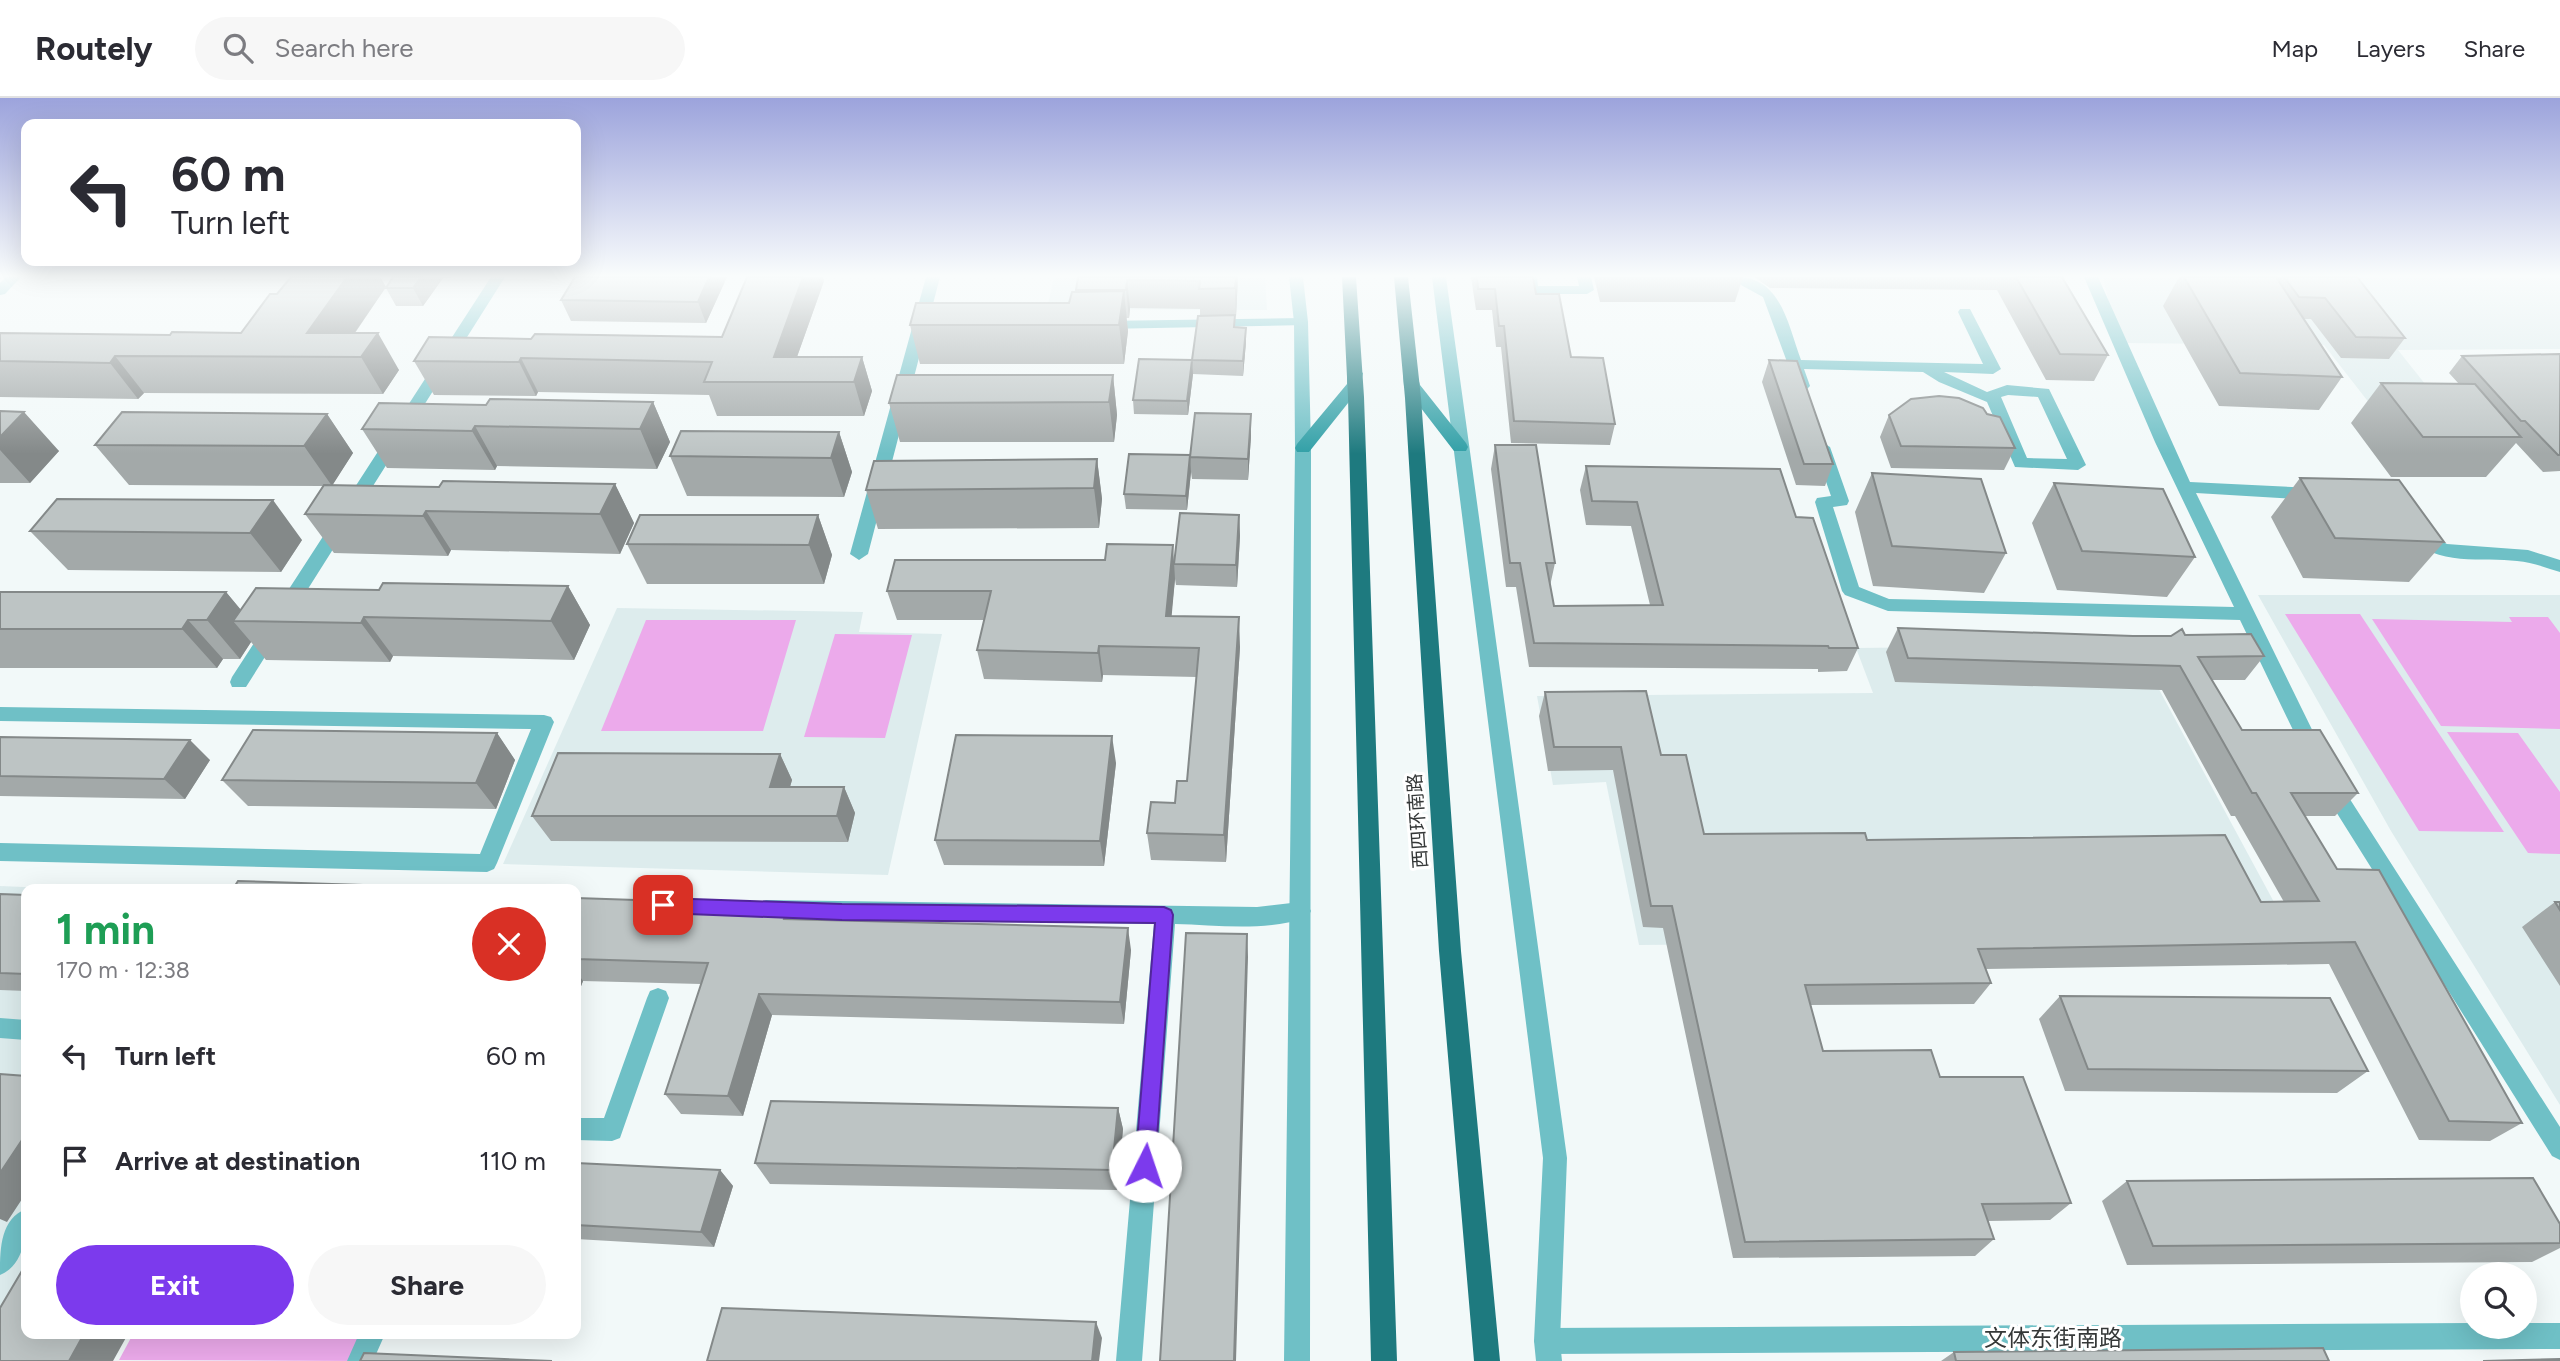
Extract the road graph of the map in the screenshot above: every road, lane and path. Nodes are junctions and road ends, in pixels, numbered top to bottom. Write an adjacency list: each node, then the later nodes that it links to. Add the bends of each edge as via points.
1 (460, 336): 25 (street)
2 (924, 336): 22 (street)
3 (1301, 336): 18 (street)
4 (1352, 336): 18 (main road, via 1355,385)
5 (1352, 336): 44 (highway)
6 (1407, 336): 17 (main road, 西四环南路, via 1412,386)
7 (1407, 336): 45 (highway, 西四环南路, via 1450,951)
8 (1446, 336): 17 (street)
9 (1784, 336): 12 (street)
10 (1976, 336): 13 (street, via 1993,369)
11 (2117, 336): 19 (street)
12 (1794, 364): 13 (street); 15 (street)
13 (1926, 367): 14 (street, via 1986,397)
14 (1992, 395): 14 (street, via 2007,390 2044,392 2078,465 2021,463)
15 (1807, 402)
16 (1815, 427): 24 (street, via 1841,501 1823,502 1851,591 1888,604)
17 (1460, 447): 40 (street, via 1555,1158)
18 (1303, 448): 29 (street)
19 (2185, 487): 20 (street); 24 (street)
20 (2325, 495)
21 (2407, 524): 23 (street, via 2424,541 2458,552 2526,556)
22 (859, 554)
23 (2560, 566)
24 (2246, 614): 35 (street, via 2322,772)
25 (239, 682)
26 (0, 714): 27 (street, via 544,722 488,863)
27 (0, 852)
28 (747, 908): 30 (street)
29 (1300, 911): 30 (street, via 1256,916); 43 (street)
30 (1164, 915): 42 (street)
31 (659, 998): 34 (street, via 612,1130)
32 (0, 1028): 33 (street)
33 (21, 1030)
34 (581, 1129)
35 (2560, 1149)
36 (21, 1229): 37 (street)
37 (0, 1262)
38 (2560, 1336): 40 (street, 文体东街南路)
39 (370, 1339): 41 (street)
40 (1548, 1351)
41 (360, 1361)
42 (1129, 1361)
43 (1297, 1361)
44 (1384, 1361)
45 (1487, 1361)

